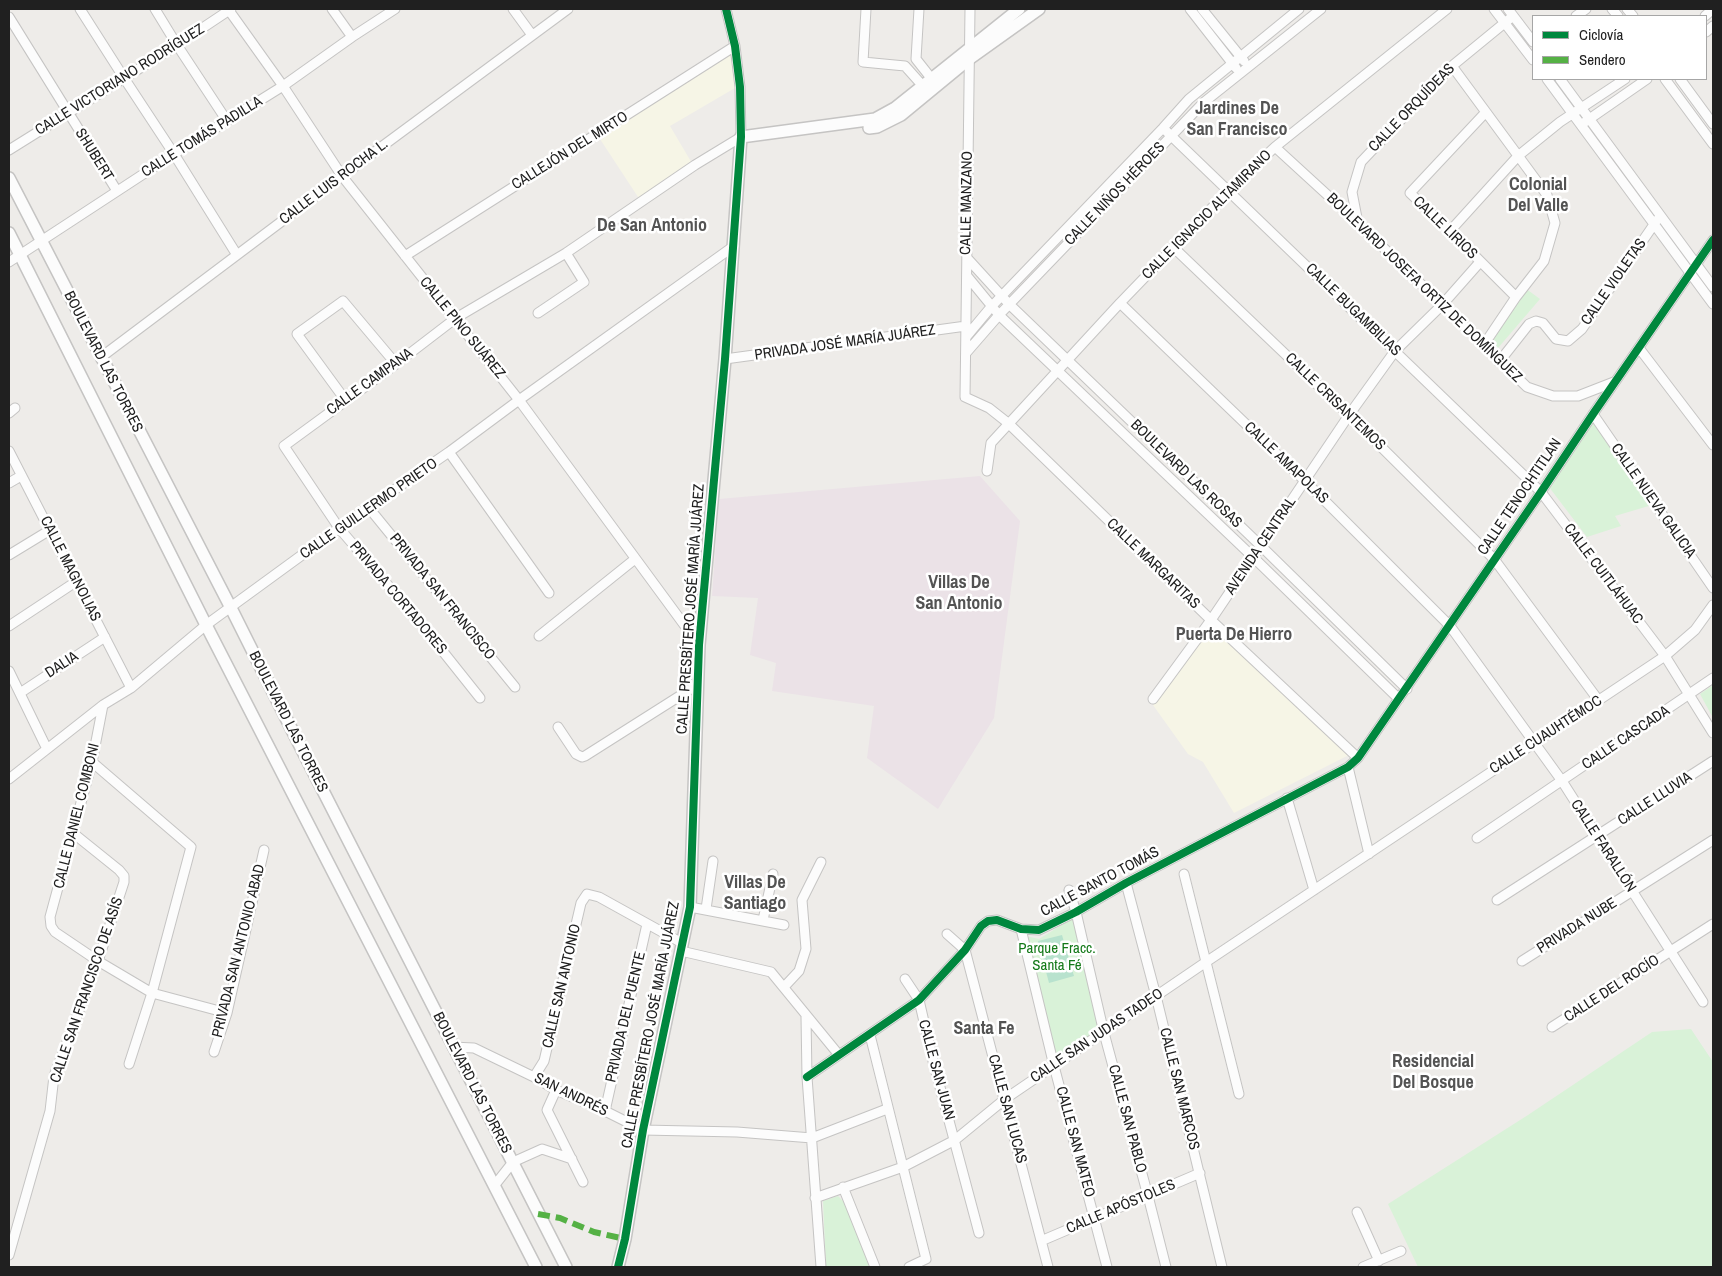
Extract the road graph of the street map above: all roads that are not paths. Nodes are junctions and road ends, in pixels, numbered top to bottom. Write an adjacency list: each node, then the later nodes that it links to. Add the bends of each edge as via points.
1 (80, 9): 37 (street)
2 (155, 9): 26 (street)
3 (230, 9): 26 (street, CALLE VICTORIANO RODRÍGUEZ); 46 (street, CALLE PINO SUÁREZ)
4 (332, 9): 24 (street)
5 (395, 9): 24 (street, CALLE TOMÁS PADILLA)
6 (513, 9): 23 (street)
7 (568, 9): 23 (street, CALLE LUIS ROCHA L.)
8 (726, 9): 27 (street, CALLE PRESBÍTERO JOSÉ MARÍA JUÁREZ)
9 (866, 9): 33 (street, via 863,62)
10 (919, 9): 30 (street)
11 (970, 9): 28 (street, CALLE MANZANO)
12 (1019, 9): 28 (street)
13 (1039, 9): 28 (street)
14 (1190, 9): 32 (street)
15 (1202, 9): 29 (street)
16 (1321, 9): 35 (street, CALLE NIÑOS HÉROES)
17 (1447, 9): 59 (street, CALLE IGNACIO ALTAMIRANO)
18 (1494, 9): 22 (street)
19 (1293, 10): 29 (street, CALLE NIÑOS HÉROES)
20 (1511, 12): 22 (street, CALLE ORQUÍDEAS); 25 (street)
21 (9, 18): 48 (street, SHUBERT)
22 (1506, 22): 31 (street); 34 (street, CALLE ORQUÍDEAS)
23 (532, 35): 63 (street, CALLE LUIS ROCHA L.)
24 (352, 37): 46 (street, CALLE TOMÁS PADILLA)
25 (1532, 41)
26 (177, 45): 37 (street, CALLE VICTORIANO RODRÍGUEZ); 52 (street)
27 (735, 46): 57 (street, CALLE PRESBÍTERO JOSÉ MARÍA JUÁREZ); 79 (street, CALLEJÓN DEL MIRTO)
28 (969, 54): 38 (street); 57 (street, via 901,115 877,127); 80 (street, CALLE MANZANO)
29 (1241, 57): 32 (street, CALLE NIÑOS HÉROES); 35 (street)
30 (916, 59): 33 (street); 38 (street)
31 (1532, 59)
32 (1233, 63): 36 (street); 55 (street, CALLE NIÑOS HÉROES, via 1188,99)
33 (905, 66): 45 (street)
34 (1452, 66): 49 (street); 68 (street, CALLE ORQUÍDEAS, via 1361,162 1352,192)
35 (1248, 67): 36 (street, CALLE NIÑOS HÉROES)
36 (1240, 74): 56 (street, CALLE NIÑOS HÉROES, via 1203,103)
37 (124, 78): 48 (street, CALLE VICTORIANO RODRÍGUEZ); 61 (street)
38 (931, 78): 45 (street)
39 (1548, 80): 50 (street)
40 (1561, 80): 47 (street)
41 (1623, 80): 47 (street)
42 (1646, 80): 51 (street)
43 (1666, 80): 58 (street)
44 (1681, 80): 53 (street)
45 (922, 85): 57 (street, via 876,119)
46 (283, 86): 52 (street, CALLE TOMÁS PADILLA); 63 (street, CALLE PINO SUÁREZ)
47 (1581, 107): 50 (street); 51 (street)
48 (68, 113): 60 (street, CALLE VICTORIANO RODRÍGUEZ); 66 (street, SHUBERT)
49 (1485, 113): 62 (street); 70 (street, CALLE LIRIOS, via 1410,193)
50 (1573, 113): 54 (street); 62 (street)
51 (1590, 119): 54 (street); 67 (street)
52 (227, 121): 61 (street, CALLE TOMÁS PADILLA)
53 (1713, 124)
54 (1581, 125): 69 (street)
55 (1163, 128): 56 (street, CALLE BUGAMBILIAS); 87 (street, CALLE NIÑOS HÉROES)
56 (1171, 136): 65 (street, CALLE BUGAMBILIAS); 90 (street, CALLE NIÑOS HÉROES)
57 (741, 141): 74 (street, CALLE PRESBÍTERO JOSÉ MARÍA JUÁREZ); 76 (street, CALLE CAMPANA, via 695,165)
58 (1713, 144)
59 (1276, 147): 65 (street, CALLE IGNACIO ALTAMIRANO); 68 (street, BOULEVARD JOSEFA ORTIZ DE DOMÍNGUEZ)
60 (9, 150)
61 (174, 154): 66 (street, CALLE TOMÁS PADILLA); 78 (street)
62 (1518, 156): 70 (street); 88 (street, via 1547,195 1555,223 1544,261)
63 (342, 176): 78 (street, CALLE LUIS ROCHA L.); 79 (street, CALLE PINO SUÁREZ)
64 (9, 178): 72 (street, BOULEVARD LAS TORRES)
65 (1229, 190): 75 (street, CALLE IGNACIO ALTAMIRANO); 101 (street, CALLE BUGAMBILIAS)
66 (117, 191): 72 (street, CALLE TOMÁS PADILLA)
67 (1661, 215): 69 (street, CALLE VIOLETAS); 83 (street)
68 (1358, 223): 92 (street, BOULEVARD JOSEFA ORTIZ DE DOMÍNGUEZ)
69 (1655, 224): 84 (street); 106 (street, CALLE VIOLETAS, via 1582,329 1568,341 1556,339 1543,322 1536,321 1529,324)
70 (1450, 231): 82 (street, CALLE LIRIOS)
71 (9, 233): 77 (street, BOULEVARD LAS TORRES)
72 (41, 240): 77 (street, CALLE TOMÁS PADILLA); 103 (street, BOULEVARD LAS TORRES)
73 (1713, 240): 83 (street, CALLE TENOCHTITLAN)
74 (734, 246): 104 (street, CALLE PRESBÍTERO JOSÉ MARÍA JUÁREZ); 111 (street, CALLE GUILLERMO PRIETO)
75 (1173, 247): 89 (street, CALLE IGNACIO ALTAMIRANO); 114 (street, CALLE CRISANTEMOS)
76 (566, 253): 94 (street, via 584,282); 96 (street, CALLE CAMPANA)
77 (20, 255): 81 (street, CALLE TOMÁS PADILLA); 139 (street, BOULEVARD LAS TORRES)
78 (237, 255): 103 (street, CALLE LUIS ROCHA L.)
79 (404, 256): 96 (street, CALLE PINO SUÁREZ)
80 (967, 258): 85 (street, CALLE MANZANO); 87 (street, BOULEVARD LAS ROSAS)
81 (9, 262)
82 (1480, 262): 88 (street, CALLE LIRIOS); 92 (street, AVENIDA CENTRAL)
83 (1697, 264): 84 (street, CALLE TENOCHTITLAN); 86 (street)
84 (1691, 273): 91 (street); 100 (street, CALLE TENOCHTITLAN)
85 (966, 276): 93 (street, BOULEVARD LAS ROSAS); 97 (street, CALLE MANZANO)
86 (1713, 286)
87 (1002, 296): 90 (street, BOULEVARD LAS ROSAS); 93 (street, CALLE NIÑOS HÉROES)
88 (1516, 297): 99 (street)
89 (1120, 303): 105 (street, CALLE IGNACIO ALTAMIRANO); 122 (street, CALLE AMAPOLAS)
90 (1009, 304): 95 (street, CALLE NIÑOS HÉROES); 105 (street, BOULEVARD LAS ROSAS)
91 (1713, 304)
92 (1442, 305): 99 (street, BOULEVARD JOSEFA ORTIZ DE DOMÍNGUEZ); 101 (street, AVENIDA CENTRAL)
93 (991, 306): 95 (street, BOULEVARD LAS ROSAS); 98 (street, CALLE NIÑOS HÉROES)
94 (538, 313)
95 (999, 315): 102 (street, CALLE NIÑOS HÉROES); 108 (street, BOULEVARD LAS ROSAS)
96 (456, 318): 107 (street, CALLE CAMPANA); 111 (street, CALLE PINO SUÁREZ)
97 (966, 326): 98 (street, CALLE MANZANO); 104 (street, PRIVADA JOSÉ MARÍA JUÁREZ)
98 (966, 337): 102 (street, CALLE MANZANO)
99 (1483, 346): 106 (street, BOULEVARD JOSEFA ORTIZ DE DOMÍNGUEZ)
100 (1639, 348): 109 (street, CALLE TENOCHTITLAN); 116 (street)
101 (1396, 351): 114 (street, AVENIDA CENTRAL); 124 (street, CALLE BUGAMBILIAS)
102 (966, 353): 110 (street, CALLE MANZANO)
103 (100, 358): 137 (street, BOULEVARD LAS TORRES)
104 (725, 359): 144 (street, CALLE PRESBÍTERO JOSÉ MARÍA JUÁREZ)
105 (1067, 361): 108 (street, CALLE IGNACIO ALTAMIRANO); 128 (street, BOULEVARD LAS ROSAS)
106 (1499, 362): 109 (street, BOULEVARD JOSEFA ORTIZ DE DOMÍNGUEZ, via 1527,388 1552,396 1578,396)
107 (396, 364): 112 (street, CALLE CAMPANA); 112 (street, via 344,301 297,334)
108 (1058, 371): 115 (street, CALLE IGNACIO ALTAMIRANO); 130 (street, BOULEVARD LAS ROSAS)
109 (1615, 382): 113 (street, CALLE TENOCHTITLAN)
110 (965, 397): 115 (street, CALLE MARGARITAS, via 989,408)
111 (519, 400): 119 (street, CALLE GUILLERMO PRIETO); 131 (street, CALLE PINO SUÁREZ)
112 (346, 401): 117 (street, CALLE CAMPANA)
113 (1592, 414): 124 (street, CALLE TENOCHTITLAN); 134 (street, CALLE NUEVA GALICIA)
114 (1349, 415): 122 (street, AVENIDA CENTRAL); 132 (street, CALLE CRISANTEMOS)
115 (1008, 423): 120 (street, CALLE IGNACIO ALTAMIRANO, via 991,443); 138 (street, CALLE MARGARITAS)
116 (1713, 445)
117 (284, 446): 126 (street, PRIVADA CORTADORES)
118 (9, 451): 121 (street, CALLE MAGNOLIAS)
119 (449, 452): 125 (street, CALLE GUILLERMO PRIETO); 135 (street)
120 (987, 470)
121 (21, 476): 123 (street); 127 (street, CALLE MAGNOLIAS)
122 (1306, 481): 128 (street, AVENIDA CENTRAL); 141 (street, CALLE AMAPOLAS)
123 (9, 483)
124 (1541, 492): 132 (street, CALLE TENOCHTITLAN); 145 (street, CALLE CUITLÁHUAC)
125 (369, 508): 126 (street, CALLE GUILLERMO PRIETO); 149 (street, PRIVADA SAN FRANCISCO)
126 (339, 528): 137 (street, CALLE GUILLERMO PRIETO); 154 (street, PRIVADA CORTADORES)
127 (50, 530): 129 (street); 133 (street, CALLE MAGNOLIAS)
128 (1261, 546): 130 (street, AVENIDA CENTRAL); 151 (street, BOULEVARD LAS ROSAS)
129 (9, 554)
130 (1254, 557): 138 (street, AVENIDA CENTRAL); 156 (street, BOULEVARD LAS ROSAS)
131 (635, 559): 142 (street); 144 (street, CALLE PINO SUÁREZ)
132 (1494, 559): 141 (street, CALLE TENOCHTITLAN); 157 (street, CALLE CRISANTEMOS)
133 (77, 581): 140 (street); 143 (street, CALLE MAGNOLIAS)
134 (1713, 588)
135 (549, 593)
136 (1713, 605): 145 (street, CALLE CUAUHTÉMOC, via 1695,630)
137 (231, 608): 139 (street, CALLE GUILLERMO PRIETO); 211 (street, BOULEVARD LAS TORRES)
138 (1211, 620): 155 (street, AVENIDA CENTRAL); 163 (street, CALLE MARGARITAS)
139 (206, 625): 150 (street, CALLE GUILLERMO PRIETO); 231 (street, BOULEVARD LAS TORRES)
140 (9, 626)
141 (1450, 626): 151 (street, CALLE TENOCHTITLAN); 161 (street, CALLE AMAPOLAS)
142 (539, 636)
143 (105, 638): 150 (street, CALLE MAGNOLIAS); 152 (street, DALIA)
144 (698, 645): 148 (street, CALLE PRESBÍTERO JOSÉ MARÍA JUÁREZ)
145 (1665, 656): 153 (street, CALLE CUITLÁHUAC); 157 (street, CALLE CUAUHTÉMOC)
146 (9, 671): 152 (street)
147 (1713, 678): 153 (street, CALLE CASCADA)
148 (697, 685): 159 (street, via 586,756 576,754); 185 (street, CALLE PRESBÍTERO JOSÉ MARÍA JUÁREZ)
149 (515, 687)
150 (130, 688): 158 (street, CALLE GUILLERMO PRIETO)
151 (1407, 689): 156 (street, CALLE TENOCHTITLAN)
152 (20, 693): 162 (street)
153 (1690, 695): 160 (street, CALLE CUITLÁHUAC); 168 (street, CALLE CASCADA)
154 (480, 698)
155 (1153, 699)
156 (1399, 699): 163 (street, CALLE TENOCHTITLAN)
157 (1599, 701): 161 (street, CALLE CUAUHTÉMOC)
158 (103, 705): 162 (street, CALLE GUILLERMO PRIETO); 165 (street, CALLE DANIEL COMBONI)
159 (558, 727)
160 (1713, 733)
161 (1535, 742): 168 (street, CALLE FARALLÓN); 175 (street, CALLE CUAUHTÉMOC)
162 (47, 749): 167 (street, CALLE GUILLERMO PRIETO)
163 (1358, 758): 166 (street, CALLE TENOCHTITLAN)
164 (1713, 761): 171 (street, CALLE LLUVIA)
165 (92, 762): 170 (street, CALLE DANIEL COMBONI); 202 (street, via 191,847)
166 (1348, 767): 169 (street, CALLE SANTO TOMÁS); 175 (street)
167 (9, 779)
168 (1562, 781): 171 (street, CALLE FARALLÓN); 172 (street, CALLE CASCADA)
169 (1287, 798): 180 (street, CALLE SANTO TOMÁS); 182 (street)
170 (74, 833): 198 (street, CALLE DANIEL COMBONI, via 50,917 51,926); 198 (street, CALLE SAN FRANCISCO DE ASÍS, via 124,876)
171 (1597, 837): 183 (street, CALLE FARALLÓN); 184 (street, CALLE LLUVIA)
172 (1477, 838)
173 (1713, 840): 183 (street, PRIVADA NUBE)
174 (264, 850): 206 (street, PRIVADA SAN ANTONIO ABAD)
175 (1369, 854): 182 (street, CALLE SAN JUDAS TADEO)
176 (713, 861): 186 (street)
177 (821, 862): 201 (street, via 802,900 806,949 799,971)
178 (773, 874): 188 (street)
179 (1184, 874): 199 (street)
180 (1126, 883): 187 (street, CALLE SANTO TOMÁS); 203 (street, CALLE SAN MARCOS)
181 (1069, 890): 187 (street, CALLE SAN PABLO)
182 (1314, 890): 199 (street, CALLE SAN JUDAS TADEO)
183 (1632, 891): 196 (street, CALLE FARALLÓN); 197 (street, PRIVADA NUBE)
184 (1497, 900)
185 (690, 907): 186 (street); 194 (street, CALLE PRESBÍTERO JOSÉ MARÍA JUÁREZ)
186 (706, 910): 188 (street)
187 (1076, 912): 192 (street, CALLE SANTO TOMÁS, via 1039,930); 209 (street, CALLE SAN PABLO)
188 (763, 920): 191 (street)
189 (647, 924): 194 (street); 217 (street, CALLE SAN ANTONIO, via 599,897 587,894 581,903 544,1061); 222 (street, PRIVADA DEL PUENTE)
190 (1713, 924): 196 (street, CALLE DEL ROCÍO)
191 (784, 925)
192 (1021, 929): 195 (street, CALLE SANTO TOMÁS, via 988,920); 215 (street, CALLE SAN MATEO)
193 (947, 934): 195 (street)
194 (682, 947): 201 (street, via 771,972); 223 (street, CALLE PRESBÍTERO JOSÉ MARÍA JUÁREZ)
195 (965, 950): 204 (street, CALLE SANTO TOMÁS); 220 (street, CALLE SAN LUCAS)
196 (1671, 950): 205 (street, CALLE FARALLÓN); 208 (street, CALLE DEL ROCÍO)
197 (1522, 961)
198 (98, 962): 202 (street); 240 (street, CALLE SAN FRANCISCO DE ASÍS, via 54,1076 50,1111)
199 (1206, 962): 203 (street, CALLE SAN JUDAS TADEO); 219 (street)
200 (906, 979): 204 (street, CALLE SAN JUAN)
201 (784, 987): 207 (street)
202 (152, 993): 206 (street); 214 (street)
203 (1156, 996): 209 (street, CALLE SAN JUDAS TADEO); 229 (street, CALLE SAN MARCOS)
204 (919, 1000): 210 (street, CALLE SANTO TOMÁS); 225 (street, CALLE SAN JUAN)
205 (1702, 1002)
206 (227, 1013): 212 (street, PRIVADA SAN ANTONIO ABAD)
207 (806, 1017): 213 (street); 216 (street)
208 (1552, 1027)
209 (1104, 1033): 215 (street, CALLE SAN JUDAS TADEO); 233 (street, CALLE SAN PABLO)
210 (870, 1035): 213 (street, CALLE SANTO TOMÁS); 221 (street)
211 (452, 1047): 217 (street, SAN ANDRÉS, via 474,1048); 227 (street, BOULEVARD LAS TORRES)
212 (214, 1052)
213 (839, 1055): 216 (street, CALLE SANTO TOMÁS)
214 (129, 1064)
215 (1054, 1066): 220 (street, CALLE SAN JUDAS TADEO); 236 (street, CALLE SAN MATEO)
216 (807, 1076): 224 (street)
217 (534, 1077): 218 (street, SAN ANDRÉS)
218 (556, 1090): 222 (street, SAN ANDRÉS); 226 (street, via 547,1110)
219 (1239, 1094)
220 (1005, 1100): 225 (street, CALLE SAN JUDAS TADEO); 238 (street, CALLE SAN LUCAS)
221 (887, 1109): 224 (street); 228 (street)
222 (605, 1111): 223 (street, SAN ANDRÉS)
223 (643, 1130): 224 (street, SAN ANDRÉS); 244 (street, CALLE PRESBÍTERO JOSÉ MARÍA JUÁREZ)
224 (812, 1138): 234 (street)
225 (955, 1140): 228 (street, CALLE SAN JUDAS TADEO); 237 (street, CALLE SAN JUAN)
226 (572, 1159): 227 (street, via 542,1149); 230 (street)
227 (509, 1166): 231 (street); 243 (street, BOULEVARD LAS TORRES)
228 (903, 1167): 232 (street, CALLE SAN JUDAS TADEO); 247 (street, via 926,1259)
229 (1200, 1173): 233 (street, CALLE APÓSTOLES); 251 (street, CALLE SAN MARCOS)
230 (583, 1182)
231 (496, 1183): 242 (street, BOULEVARD LAS TORRES)
232 (843, 1187): 234 (street, CALLE SAN JUDAS TADEO); 246 (street)
233 (1148, 1196): 236 (street, CALLE APÓSTOLES); 250 (street, CALLE SAN PABLO)
234 (815, 1198): 245 (street)
235 (1358, 1212): 241 (street)
236 (1095, 1218): 238 (street, CALLE APÓSTOLES); 249 (street, CALLE SAN MATEO)
237 (979, 1233)
238 (1041, 1241): 248 (street, CALLE SAN LUCAS)
239 (1401, 1251): 241 (street)
240 (9, 1256)
241 (1379, 1261): 252 (street)
242 (536, 1267)
243 (566, 1267)
244 (618, 1267)
245 (821, 1267)
246 (876, 1267)
247 (909, 1267)
248 (1048, 1267)
249 (1107, 1267)
250 (1166, 1267)
251 (1222, 1267)
252 (1363, 1267)

